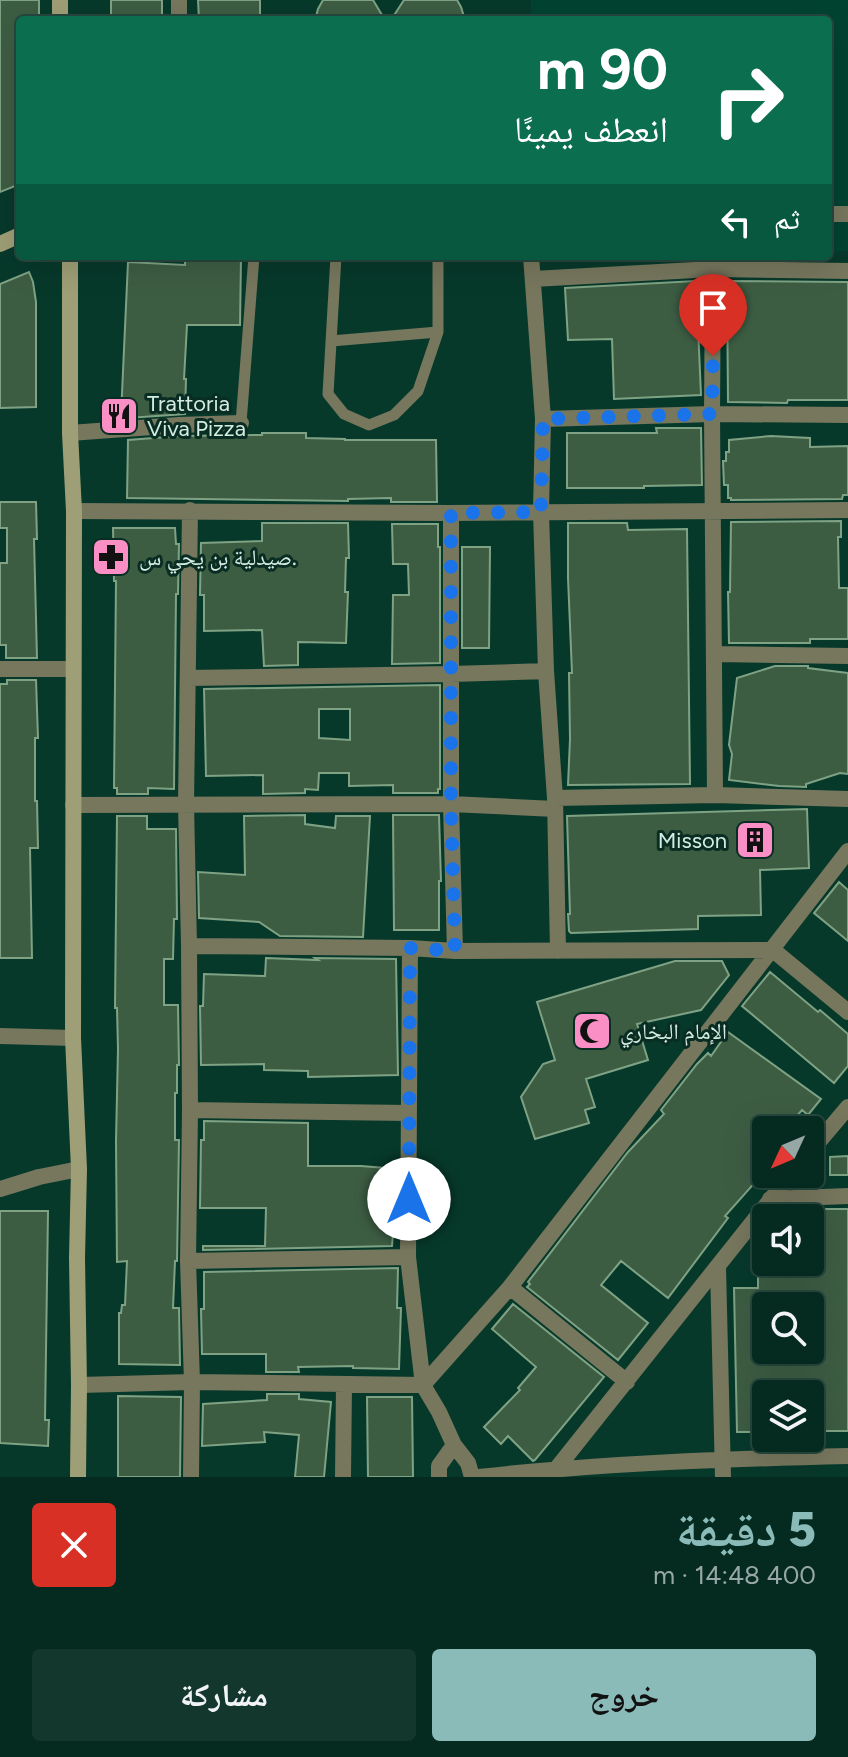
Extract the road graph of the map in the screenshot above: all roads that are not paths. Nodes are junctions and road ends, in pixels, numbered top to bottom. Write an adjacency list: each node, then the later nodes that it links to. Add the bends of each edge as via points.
1 (70, 260): 15 (main road)
2 (254, 260): 14 (lane)
3 (336, 260): 10 (lane)
4 (438, 260): 9 (lane)
5 (531, 260): 8 (street)
6 (713, 269): 7 (street); 8 (street); 11 (street)
7 (848, 271)
8 (533, 279): 13 (street)
9 (438, 332): 10 (lane); 10 (lane, via 418,391 394,415 369,425 344,414 328,394)
10 (331, 341)
11 (712, 414): 12 (street); 13 (street); 20 (street)
12 (848, 415)
13 (543, 419): 19 (street)
14 (241, 423): 15 (street)
15 (70, 433): 18 (main road)
16 (190, 510): 18 (street); 21 (street); 28 (street)
17 (848, 510): 20 (street)
18 (74, 511): 25 (main road)
19 (541, 512): 20 (street); 21 (street); 26 (street)
20 (714, 512): 22 (street)
21 (451, 513): 27 (street)
22 (714, 654): 23 (street); 29 (street)
23 (848, 656)
24 (0, 669): 25 (street)
25 (73, 669): 34 (main road)
26 (546, 671): 27 (street); 31 (street)
27 (451, 674): 28 (street); 33 (street)
28 (188, 678): 32 (street)
29 (715, 795): 30 (street); 31 (street)
30 (848, 799)
31 (555, 803): 33 (street); 40 (street)
32 (186, 804): 33 (street); 34 (street); 36 (street)
33 (451, 804): 39 (street)
34 (73, 805): 43 (main road)
35 (848, 851): 38 (street)
36 (189, 946): 37 (street); 45 (street)
37 (410, 948): 39 (street); 46 (street)
38 (773, 950): 40 (street); 41 (street); 56 (street)
39 (455, 951): 40 (street)
40 (558, 951)
41 (848, 1012)
42 (0, 1036): 43 (street)
43 (73, 1038): 48 (main road)
44 (848, 1107): 47 (street)
45 (190, 1110): 46 (street); 54 (street)
46 (409, 1113): 53 (street)
47 (824, 1135)
48 (79, 1169): 50 (street); 60 (main road)
49 (779, 1188): 52 (street)
50 (0, 1189)
51 (848, 1196): 52 (street)
52 (770, 1199): 55 (street)
53 (408, 1257): 54 (street); 61 (street)
54 (188, 1261): 57 (street)
55 (718, 1267): 58 (street); 64 (street)
56 (510, 1287): 58 (street); 61 (street)
57 (192, 1382): 59 (street); 60 (street); 68 (street)
58 (627, 1382): 65 (street)
59 (344, 1384): 61 (street); 69 (street)
60 (79, 1385): 67 (main road)
61 (423, 1385): 62 (street)
62 (454, 1445): 70 (street, via 439,1466); 71 (street)
63 (848, 1456): 64 (street)
64 (722, 1459): 66 (street); 73 (street)
65 (557, 1468): 66 (street); 72 (street)
66 (578, 1472)
67 (78, 1477)
68 (191, 1477)
69 (343, 1477)
70 (439, 1477)
71 (472, 1477)
72 (479, 1477)
73 (723, 1477)

